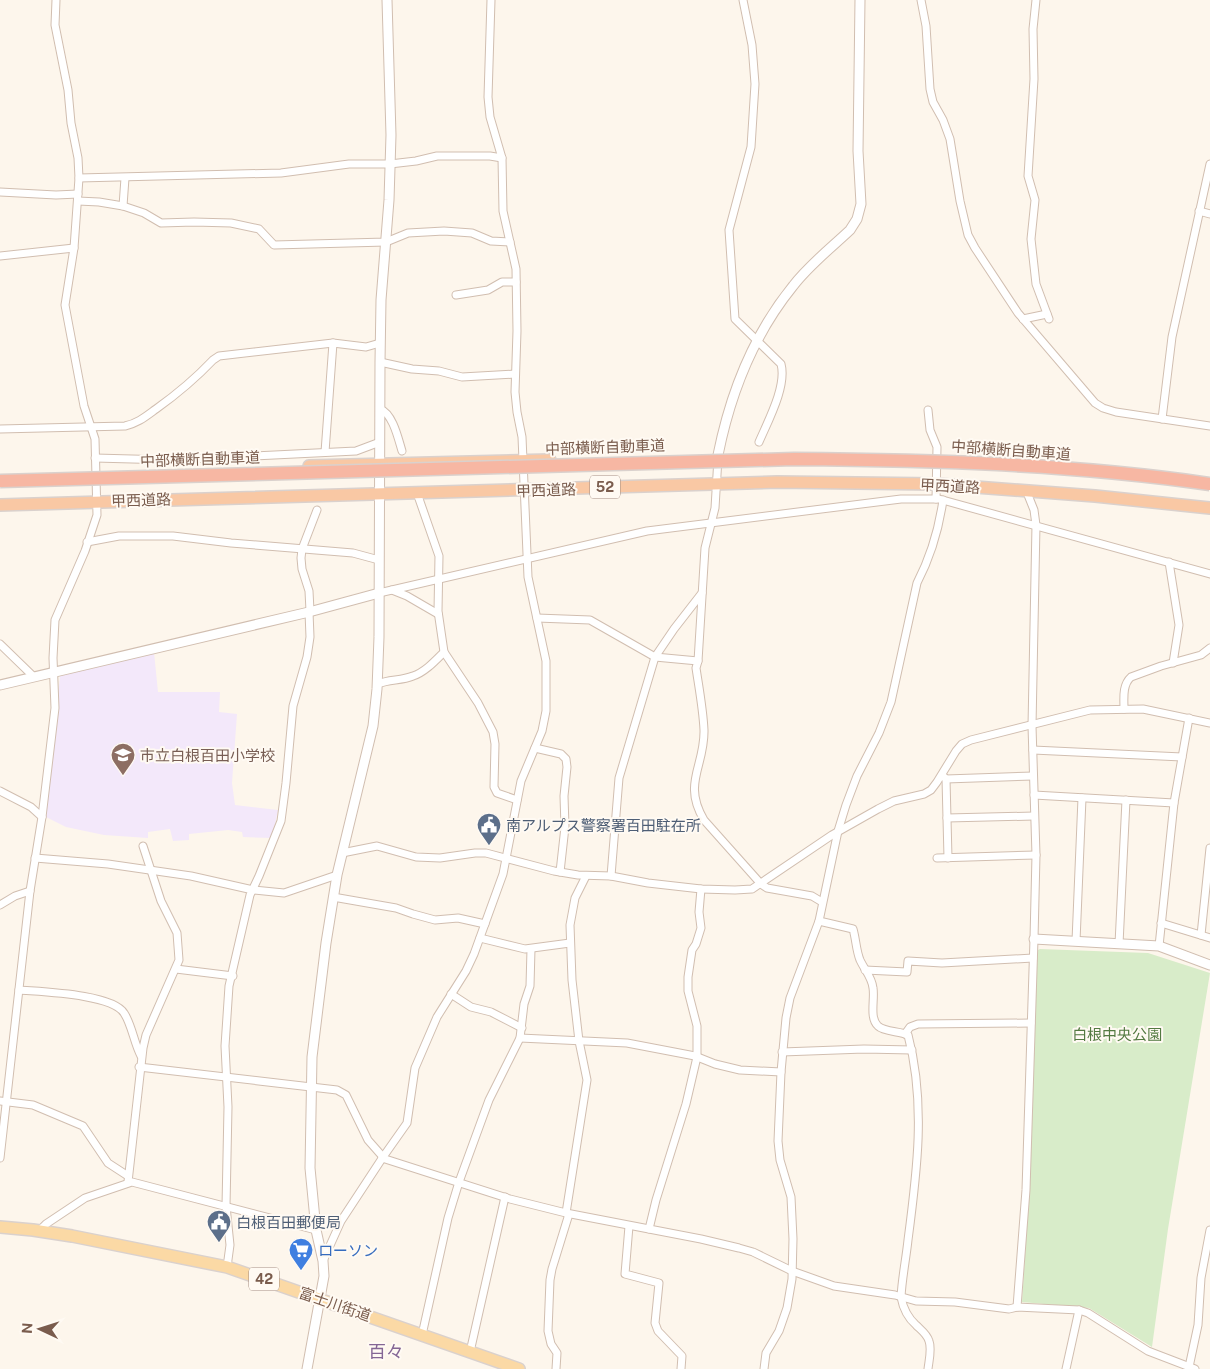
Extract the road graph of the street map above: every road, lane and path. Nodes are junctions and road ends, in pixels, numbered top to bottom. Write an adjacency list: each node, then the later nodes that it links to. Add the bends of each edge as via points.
1 (56, 0): 11 (street, via 55,25 68,90)
2 (387, 0): 9 (street)
3 (491, 0): 8 (street, via 488,97 490,117)
4 (743, 0): 25 (street, via 755,61 753,125 751,146 729,230 735,319)
5 (860, 0): 25 (street, via 858,136 861,204 857,219 850,230 792,286)
6 (921, 0): 24 (street, via 930,89 950,139 968,235)
7 (1036, 0): 24 (street, via 1028,176 1035,200 1031,239 1036,284 1048,317)
8 (502, 158): 9 (street, via 436,156); 19 (street, via 503,211)
9 (390, 164): 12 (street, via 348,164 281,173); 18 (street)
10 (1210, 164): 16 (street)
11 (79, 178): 12 (street); 14 (street)
12 (124, 178): 15 (street)
13 (0, 192): 14 (street)
14 (78, 198): 15 (street); 20 (street)
15 (123, 206): 18 (street, via 162,223 231,223 259,229 274,245)
16 (1199, 211): 17 (street); 32 (street, via 1172,337)
17 (1210, 214)
18 (386, 242): 19 (street, via 408,233 444,231 472,233 491,241); 27 (street)
19 (510, 242): 22 (street)
20 (74, 248): 21 (street); 34 (street, via 65,305)
21 (0, 256)
22 (516, 282): 23 (street, via 502,282 488,290); 29 (street)
23 (456, 294)
24 (1023, 319): 32 (street, via 1095,403 1116,412)
25 (757, 340): 37 (street, via 781,364 783,373); 40 (street, via 729,406)
26 (333, 343): 27 (street, via 366,347); 34 (street, via 219,356 178,394 142,420 125,426); 39 (street)
27 (380, 343): 28 (street)
28 (380, 362): 29 (street, via 412,369 439,370 462,377); 30 (street)
29 (515, 374): 43 (street)
30 (380, 409): 36 (street); 38 (street, via 393,424)
31 (928, 410): 41 (street)
32 (1162, 419): 33 (street)
33 (1210, 426)
34 (91, 427): 35 (street); 42 (street)
35 (0, 429)
36 (380, 442): 39 (street, via 356,451); 44 (street)
37 (759, 442)
38 (402, 451)
39 (325, 452): 42 (street, via 169,460)
40 (718, 455): 41 (highway, 甲西道路 / 52); 43 (highway, 甲西道路 / 52); 49 (street)
41 (938, 457): 47 (highway, 甲西道路 / 52, via 1025,461); 50 (street)
42 (96, 458): 45 (street)
43 (523, 460): 44 (highway, 甲西道路 / 52); 55 (street)
44 (380, 464): 45 (highway, 甲西道路 / 52); 56 (street)
45 (96, 474): 46 (highway, 甲西道路 / 52); 59 (street)
46 (0, 477)
47 (1210, 480)
48 (0, 481): 51 (highway, 中部横断自動車道, bridge, via 794,458 1012,464)
49 (717, 483): 50 (highway, 甲西道路 / 52); 55 (highway, 甲西道路 / 52); 63 (street)
50 (936, 484): 53 (highway, 甲西道路 / 52); 58 (street)
51 (1210, 484)
52 (0, 486): 54 (highway, 中部横断自動車道, via 795,464 1011,470)
53 (1026, 490): 61 (highway, 甲西道路 / 52); 64 (street)
54 (1210, 490)
55 (525, 491): 57 (highway, 甲西道路 / 52); 67 (street)
56 (380, 494): 57 (highway, 甲西道路 / 52); 59 (highway, 甲西道路 / 52); 68 (street)
57 (417, 494): 71 (street, via 439,556)
58 (939, 500): 63 (street, via 901,499); 64 (street); 106 (street, via 940,515 918,584 891,702 857,776)
59 (97, 501): 60 (highway, 甲西道路 / 52); 65 (street, via 97,515)
60 (0, 505)
61 (1210, 508)
62 (317, 510): 66 (street)
63 (712, 522): 67 (street, via 647,531); 74 (street, via 705,548)
64 (1036, 525): 69 (street); 91 (street)
65 (87, 542): 66 (street, via 118,536 173,536); 84 (street, via 55,620)
66 (302, 549): 68 (street, via 353,553); 75 (street, via 302,569 309,591)
67 (528, 559): 71 (street); 77 (street)
68 (379, 560): 73 (street)
69 (1169, 562): 70 (street); 83 (street, via 1178,625)
70 (1210, 574)
71 (438, 580): 72 (street); 76 (street)
72 (392, 590): 73 (street); 76 (street)
73 (378, 593): 75 (street); 86 (street)
74 (702, 593): 81 (street); 82 (street)
75 (310, 611): 84 (street); 122 (street, via 307,658 293,706 281,820)
76 (438, 614): 80 (street)
77 (537, 618): 81 (street, via 590,620); 92 (street, via 546,661 547,689 542,731)
78 (0, 644): 85 (street)
79 (1210, 648): 83 (street, via 1201,655)
80 (444, 652): 86 (street, via 411,677); 100 (street, via 493,732 494,787 497,793)
81 (655, 657): 82 (street); 119 (street, via 619,778)
82 (698, 661): 120 (street, via 696,668 704,730 694,781 697,808)
83 (1173, 663): 88 (street, via 1127,680)
84 (53, 672): 85 (street); 104 (street, via 56,700)
85 (34, 677): 87 (street)
86 (378, 684): 109 (street, via 373,726)
87 (0, 685)
88 (1124, 709): 89 (street, via 1143,709); 91 (street, via 1090,710)
89 (1189, 718): 90 (street); 94 (street)
90 (1210, 723)
91 (1032, 726): 93 (street); 96 (street, via 962,744)
92 (535, 748): 100 (street); 116 (street, via 562,754 568,767)
93 (1033, 750): 94 (street); 95 (street)
94 (1182, 757): 102 (street)
95 (1033, 776): 96 (street); 98 (street)
96 (944, 777): 105 (street); 106 (street, via 924,794 894,801)
97 (0, 791): 104 (street)
98 (1034, 795): 99 (street); 103 (street)
99 (1082, 798): 101 (street); 134 (street)
100 (517, 800): 114 (street)
101 (1126, 800): 102 (street); 136 (street)
102 (1174, 803): 128 (street)
103 (1034, 816): 105 (street); 110 (street)
104 (42, 817): 111 (street)
105 (947, 818): 113 (street)
106 (838, 831): 120 (street); 125 (street)
107 (143, 846): 115 (street)
108 (1210, 848): 130 (street)
109 (342, 853): 114 (street, via 377,846 416,857 440,858 475,852); 117 (street)
110 (1036, 855): 113 (street); 133 (street)
111 (35, 858): 115 (street); 123 (street)
112 (937, 858): 113 (street)
113 (948, 858)
114 (507, 859): 116 (street); 129 (street)
115 (152, 871): 122 (street); 141 (street, via 177,933 179,960)
116 (560, 872): 118 (street)
117 (337, 875): 122 (street, via 284,893); 124 (street)
118 (586, 876): 119 (street); 135 (street, via 571,912)
119 (611, 876): 121 (street)
120 (761, 884): 121 (street, via 752,889); 125 (street, via 767,888 812,896)
121 (701, 889): 153 (street, via 701,928 692,950 688,977 688,991 697,1026)
122 (253, 890): 143 (street)
123 (30, 891): 126 (street); 144 (street)
124 (333, 897): 129 (street, via 396,908 434,920 458,918); 158 (street)
125 (822, 902): 127 (street)
126 (0, 905)
127 (819, 921): 142 (street, via 853,929); 152 (street, via 790,998)
128 (1161, 923): 130 (street); 137 (street)
129 (485, 924): 131 (street)
130 (1201, 935): 132 (street)
131 (480, 938): 138 (street); 145 (street, via 466,971)
132 (1210, 938)
133 (1034, 940): 134 (street); 139 (street)
134 (1076, 942): 136 (street)
135 (570, 943): 138 (street); 150 (street)
136 (1119, 944): 137 (street)
137 (1159, 946): 140 (street)
138 (531, 949): 147 (street, via 530,986 524,1004)
139 (1033, 958): 142 (street, via 942,963 908,960 907,972); 146 (street)
140 (1210, 965)
141 (176, 969): 143 (street); 154 (street, via 146,1035)
142 (865, 970): 148 (street, via 873,987 877,1026)
143 (233, 976): 157 (street, via 228,1006)
144 (19, 990): 154 (street, via 96,998 115,1005 125,1014); 159 (street)
145 (451, 994): 147 (street, via 471,1007 491,1012); 160 (street, via 437,1016 415,1068 407,1123)
146 (1031, 1023): 148 (street, via 918,1024); 178 (street, via 1026,1190)
147 (522, 1028): 149 (street)
148 (905, 1034): 151 (street)
149 (520, 1038): 150 (street); 163 (street, via 489,1100)
150 (579, 1040): 153 (street, via 627,1043); 166 (street, via 587,1080)
151 (912, 1050): 152 (street); 176 (street, via 919,1096 920,1132)
152 (782, 1052): 156 (street)
153 (697, 1056): 156 (street, via 740,1070); 169 (street)
154 (141, 1057): 155 (street)
155 (139, 1067): 157 (street); 162 (street)
156 (781, 1072): 175 (street, via 778,1141 791,1197)
157 (225, 1076): 158 (street); 165 (street, via 228,1107)
158 (311, 1086): 160 (street, via 337,1090 346,1095 368,1140); 170 (street, via 310,1168)
159 (3, 1101): 161 (street); 162 (street, via 34,1105 83,1126 108,1163)
160 (382, 1157): 163 (street); 173 (street, via 341,1221)
161 (0, 1158)
162 (128, 1179): 165 (street); 172 (street, via 85,1198)
163 (459, 1182): 164 (street); 180 (street)
164 (505, 1197): 166 (street); 181 (street)
165 (226, 1206): 170 (street); 174 (street, via 230,1245)
166 (568, 1213): 167 (street); 185 (street, via 550,1280 548,1331 557,1353)
167 (629, 1226): 169 (street); 186 (street, via 626,1274 659,1283 655,1323 658,1331 682,1356)
168 (0, 1227): 172 (main road, 富士川街道 / 42)
169 (649, 1229): 175 (street, via 753,1252)
170 (316, 1230): 173 (street)
171 (1210, 1230): 182 (street, via 1201,1278)
172 (39, 1231): 174 (main road, 富士川街道 / 42)
173 (323, 1261): 177 (street)
174 (227, 1267): 177 (main road, 富士川街道 / 42)
175 (792, 1271): 176 (street, via 834,1286); 187 (street, via 787,1308 766,1353)
176 (901, 1297): 178 (street, via 916,1301); 188 (street, via 908,1317 929,1340)
177 (320, 1300): 180 (main road, 富士川街道 / 42); 183 (street)
178 (1017, 1307): 179 (street)
179 (1080, 1310): 182 (street, via 1096,1316 1148,1351); 189 (street)
180 (422, 1335): 181 (main road, 富士川街道 / 42)
181 (470, 1352): 184 (main road, 富士川街道 / 42)
182 (1192, 1368)
183 (307, 1369)
184 (519, 1369)
185 (556, 1369)
186 (681, 1369)
187 (764, 1369)
188 (928, 1369)
189 (1066, 1369)

